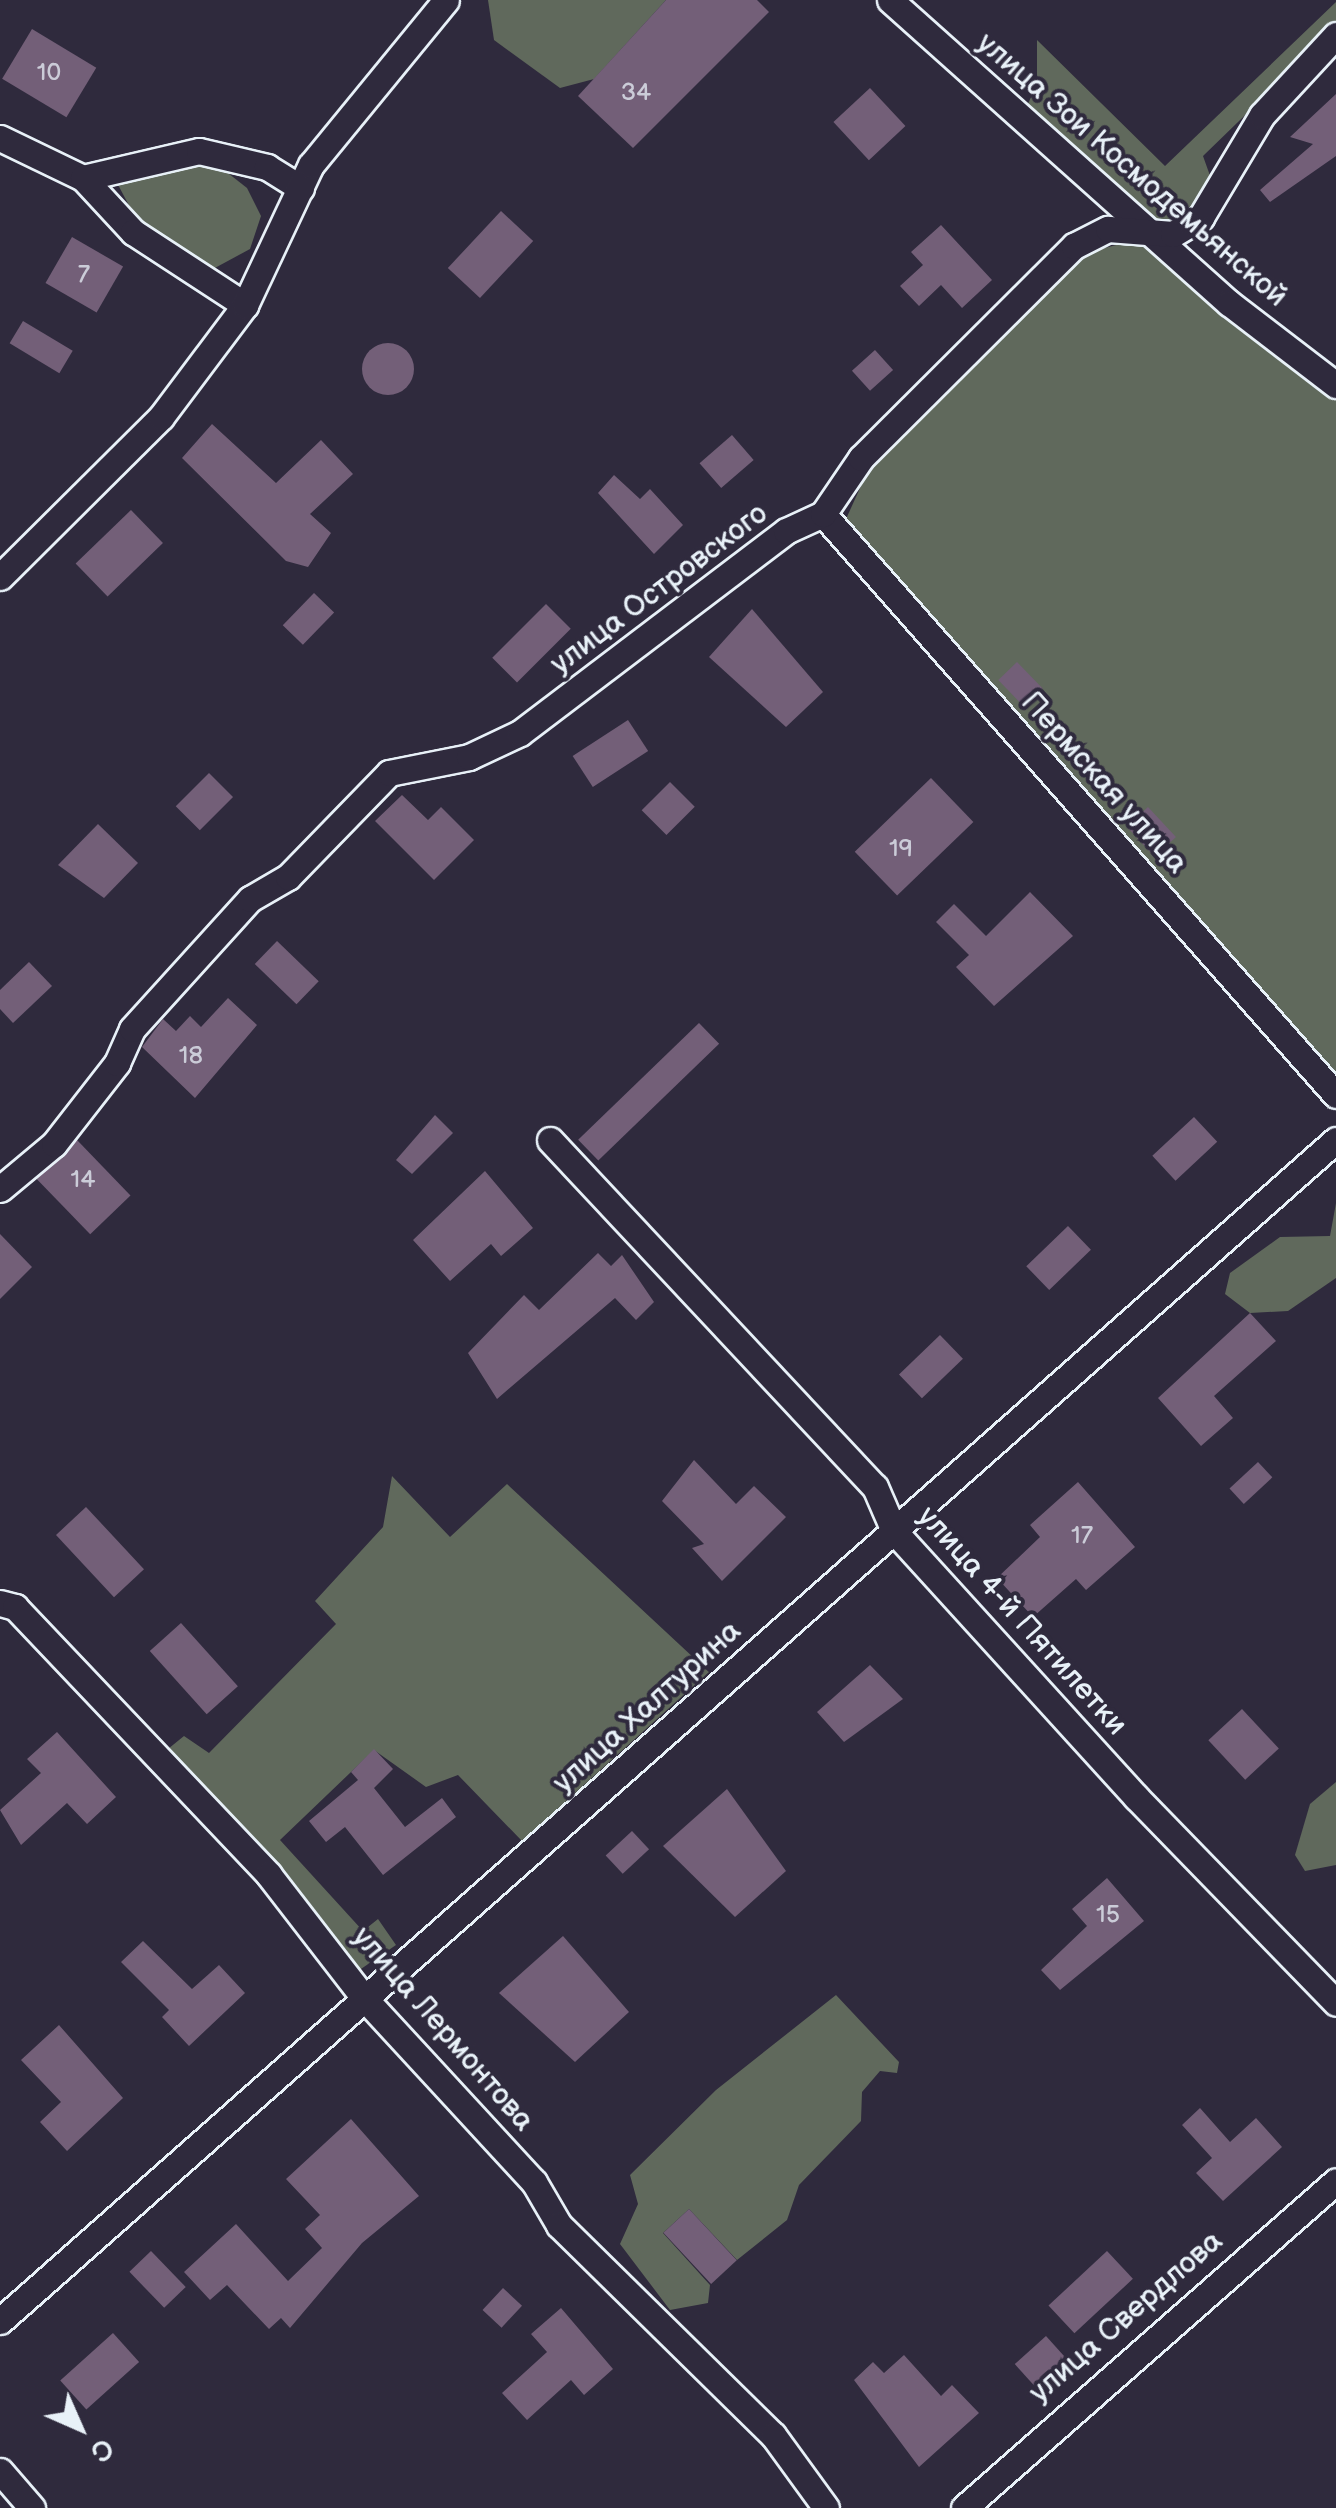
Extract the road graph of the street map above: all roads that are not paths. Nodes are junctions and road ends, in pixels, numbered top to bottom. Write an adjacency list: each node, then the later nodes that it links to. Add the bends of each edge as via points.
1 (446, 0): 6 (street)
2 (890, 0): 7 (street, улица Зои Космодемьянской)
3 (1336, 35): 7 (street, улица Островского, via 1262,115 1200,217 1173,234)
4 (0, 138): 5 (street)
5 (83, 178): 6 (street, via 199,151 267,167); 8 (street, via 133,232)
6 (301, 188): 8 (street)
7 (1145, 228): 9 (street, улица Зои Космодемьянской); 10 (street, улица Островского, via 1108,229 1074,246 861,458)
8 (246, 305): 11 (street, via 161,417)
9 (1336, 386)
10 (823, 514): 12 (street, Пермская улица); 15 (street, улица Островского, via 786,531 520,733 469,757 389,773 288,877 250,899 132,1028 117,1063 54,1144)
11 (0, 577)
12 (1336, 1095)
13 (550, 1140): 16 (street, улица 4-й Пятилетки, via 875,1487)
14 (1336, 1140): 16 (street, улица Халтурина)
15 (0, 1189)
16 (894, 1531): 18 (street, улица Халтурина); 19 (street, улица 4-й Пятилетки)
17 (0, 1603): 18 (street, улица Лермонтова, via 14,1607 270,1875)
18 (365, 1999): 21 (street, улица Халтурина); 24 (street, улица Лермонтова, via 534,2182 572,2238 774,2435)
19 (1336, 2003)
20 (1336, 2181): 25 (street, улица Свердлова)
21 (0, 2322)
22 (0, 2471): 23 (street)
23 (32, 2508)
24 (826, 2508)
25 (964, 2508)

